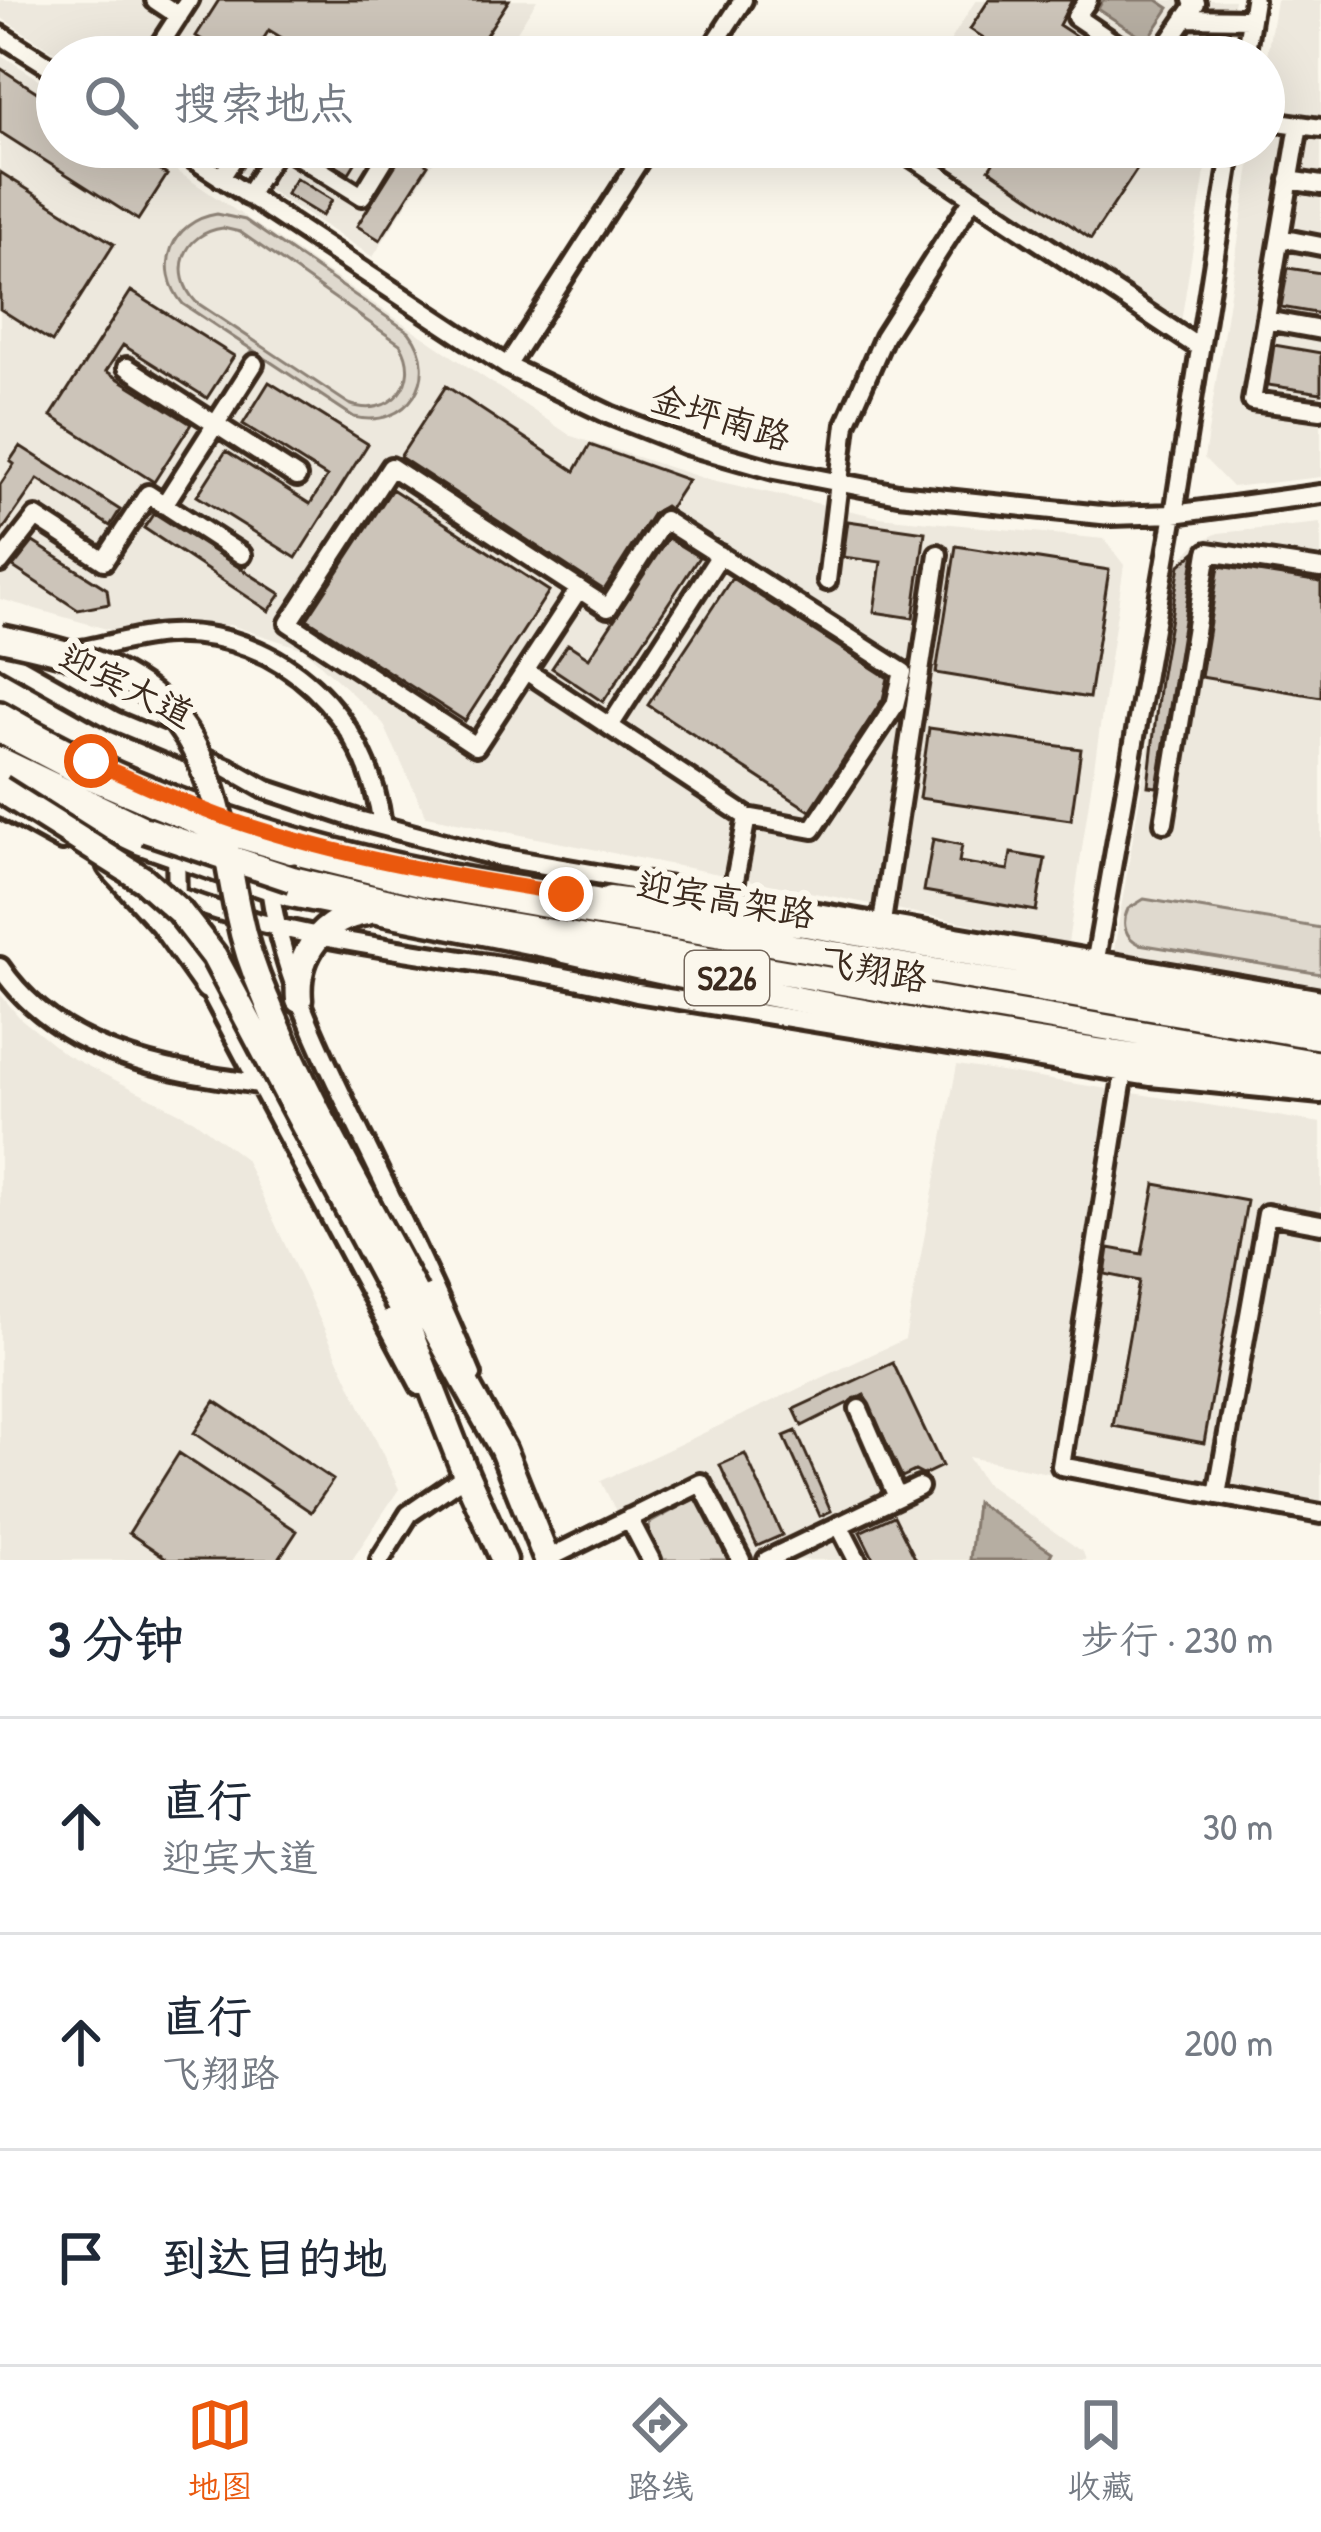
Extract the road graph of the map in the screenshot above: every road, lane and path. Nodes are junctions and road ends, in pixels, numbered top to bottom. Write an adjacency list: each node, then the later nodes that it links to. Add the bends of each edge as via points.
1 (155, 0): 4 (street)
2 (743, 0): 9 (street)
3 (1088, 0): 10 (street, via 1076,17)
4 (184, 8): 8 (street)
5 (1188, 9): 6 (street); 11 (street)
6 (1253, 9)
7 (0, 35): 12 (street)
8 (166, 36)
9 (720, 36)
10 (1104, 36)
11 (1172, 36)
12 (36, 58)
13 (1285, 123): 14 (street)
14 (1299, 125): 15 (street); 25 (street)
15 (1321, 128)
16 (206, 168): 24 (street, 金坪南路)
17 (227, 168): 24 (street)
18 (266, 168): 27 (street)
19 (315, 168): 20 (street, via 362,196)
20 (379, 168)
21 (634, 168): 35 (street)
22 (928, 168): 28 (street)
23 (1229, 168): 33 (street)
24 (221, 178): 27 (street, 金坪南路)
25 (1289, 180): 26 (street); 29 (street)
26 (1321, 185)
27 (248, 196): 35 (street, 金坪南路)
28 (973, 198): 33 (street); 40 (street, via 884,337 846,424)
29 (1280, 238): 30 (street); 31 (street)
30 (1321, 246)
31 (1266, 320): 32 (street); 37 (street, via 1252,401)
32 (1321, 329)
33 (1200, 348): 43 (street)
34 (254, 364): 38 (street)
35 (507, 366): 40 (street, 金坪南路, via 686,445)
36 (127, 367): 38 (street)
37 (1321, 410)
38 (216, 424): 39 (street); 42 (street)
39 (297, 477)
40 (838, 483): 43 (street, 金坪南路, via 1111,516); 49 (street)
41 (1321, 494): 43 (street, 金坪南路)
42 (164, 505): 45 (street); 47 (street, via 148,494 104,561 36,517)
43 (1174, 514): 79 (street)
44 (938, 554): 75 (street)
45 (242, 555)
46 (720, 555): 50 (street, via 664,520 608,608); 56 (street); 64 (street, via 903,672 895,704 813,829)
47 (0, 563)
48 (1321, 569): 65 (street, via 1208,552)
49 (827, 581)
50 (579, 590): 53 (street); 53 (street, via 392,467 289,623 476,746)
51 (0, 638): 93 (highway, bridge, via 93,662 134,682 194,748 266,999)
52 (0, 652): 66 (street, 迎宾大道, via 115,721 266,790); 66 (street, via 62,653 191,634 273,658 350,728)
53 (526, 671): 56 (street)
54 (0, 703): 57 (street)
55 (0, 712): 57 (main road, S226)
56 (610, 727): 64 (street)
57 (27, 729): 62 (main road, 飞翔路 / S226)
58 (0, 730): 86 (highway, 迎宾高架路, bridge, via 214,828 429,885)
59 (0, 760): 87 (highway, 迎宾高架路, bridge, via 146,830 292,879 428,911)
60 (0, 777): 68 (main road, 飞翔路 / S226); 69 (highway)
61 (0, 788): 93 (highway, bridge, via 179,911 214,956)
62 (186, 802): 67 (main road, 飞翔路 / S226); 68 (street)
63 (0, 807): 69 (street)
64 (747, 817): 73 (street)
65 (1164, 823)
66 (382, 826): 73 (street, 迎宾大道, via 498,856)
67 (267, 830): 70 (street); 71 (main road, 飞翔路 / S226, via 430,872)
68 (175, 856): 70 (main road, 飞翔路 / S226); 72 (street)
69 (116, 870): 72 (street); 81 (highway)
70 (271, 889): 74 (main road, 飞翔路 / S226); 76 (street)
71 (566, 894): 84 (highway, via 805,924); 85 (main road, 飞翔路 / S226)
72 (176, 896): 76 (street); 81 (street, via 188,950)
73 (732, 896): 75 (street, 迎宾大道)
74 (368, 913): 77 (highway); 78 (main road, 飞翔路 / S226)
75 (882, 922): 79 (street, 迎宾大道)
76 (277, 927): 77 (street); 83 (street)
77 (320, 934): 83 (highway, via 302,963); 88 (street)
78 (565, 950): 89 (main road, 飞翔路 / S226); 89 (highway, via 700,982 1148,1060)
79 (1096, 959): 82 (street, 迎宾大道)
80 (0, 967): 90 (street, via 34,1007 88,1043 183,1072)
81 (208, 986): 90 (street)
82 (1321, 999)
83 (299, 1000): 95 (street)
84 (1321, 1013)
85 (1321, 1024)
86 (1321, 1037)
87 (1321, 1064)
88 (1124, 1072): 91 (street); 98 (street, via 1061,1466)
89 (1321, 1079)
90 (259, 1084): 96 (street)
91 (1321, 1094)
92 (1321, 1224): 98 (street, via 1267,1214)
93 (407, 1299): 95 (highway); 96 (highway)
94 (859, 1409): 99 (street)
95 (503, 1450): 105 (highway)
96 (466, 1475): 103 (street, via 410,1514); 104 (highway)
97 (919, 1486): 99 (street)
98 (1217, 1496): 100 (street)
99 (897, 1497): 102 (street)
100 (1321, 1514)
101 (629, 1518): 105 (street); 106 (street); 107 (street, via 701,1483)
102 (839, 1525): 108 (street); 109 (street)
103 (380, 1560)
104 (504, 1560)
105 (547, 1560)
106 (651, 1560)
107 (741, 1560)
108 (767, 1560)
109 (856, 1560)

